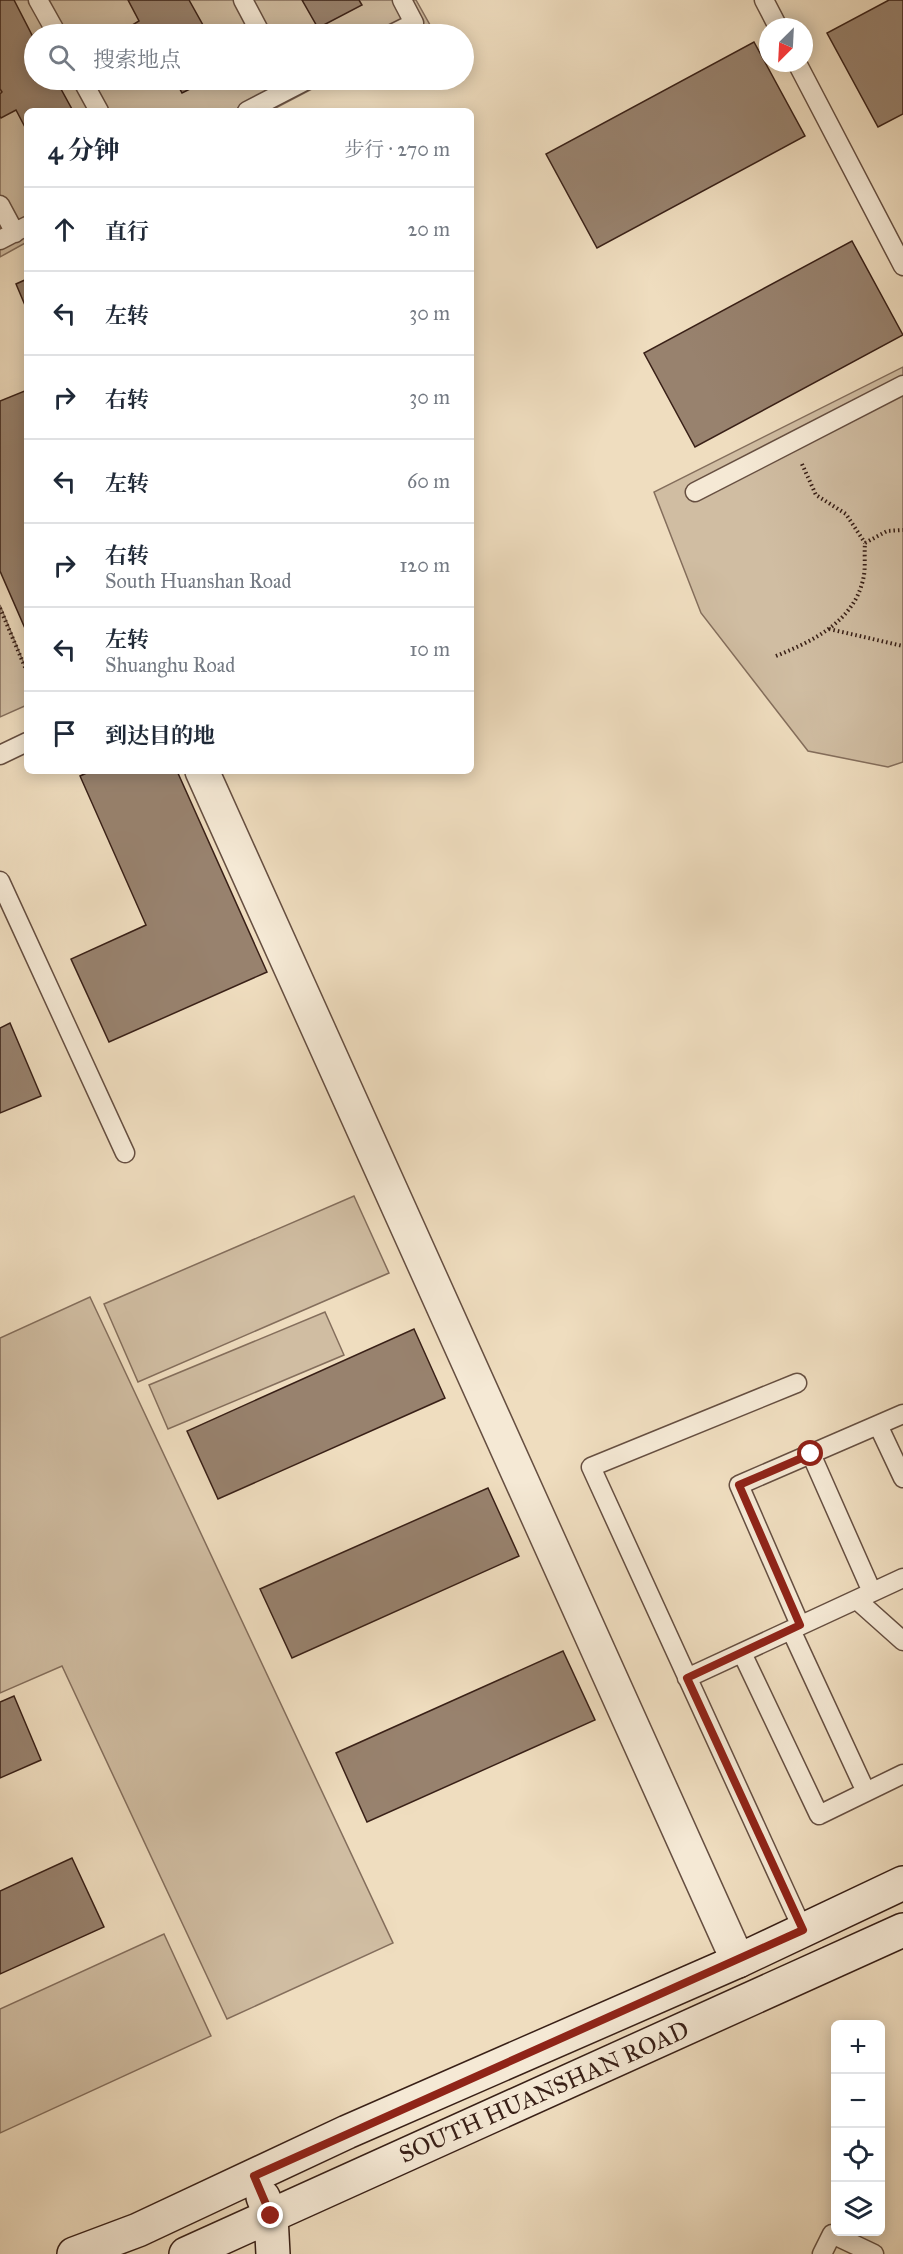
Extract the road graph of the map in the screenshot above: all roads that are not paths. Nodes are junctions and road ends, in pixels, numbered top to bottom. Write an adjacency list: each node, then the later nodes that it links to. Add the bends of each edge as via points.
1 (38, 0): 6 (lane)
2 (243, 0): 7 (lane)
3 (402, 0): 8 (lane)
4 (764, 0): 5 (lane)
5 (773, 18)
6 (51, 24)
7 (256, 24)
8 (412, 24)
9 (802, 72): 16 (lane)
10 (87, 90): 12 (lane)
11 (278, 90): 13 (lane)
12 (97, 108)
13 (251, 108)
14 (0, 205): 15 (lane)
15 (14, 233)
16 (903, 266)
17 (903, 385): 18 (lane)
18 (695, 492)
19 (24, 743): 20 (lane)
20 (0, 755)
21 (203, 774): 41 (main road)
22 (0, 881): 23 (lane)
23 (125, 1154)
24 (796, 1383): 35 (lane, via 591,1467)
25 (903, 1414): 26 (lane)
26 (878, 1425): 27 (lane); 28 (lane)
27 (811, 1454): 30 (lane); 32 (lane, via 739,1485)
28 (903, 1478)
29 (903, 1578): 30 (lane)
30 (864, 1596): 31 (lane); 32 (lane); 33 (lane)
31 (903, 1623)
32 (795, 1628): 34 (lane); 37 (lane)
33 (903, 1641)
34 (742, 1653): 35 (lane); 37 (lane, via 819,1815)
35 (687, 1678): 39 (lane)
36 (903, 1774): 37 (lane)
37 (866, 1792)
38 (903, 1883): 39 (main road, SOUTH HUANSHAN ROAD)
39 (803, 1930): 41 (main road, SOUTH HUANSHAN ROAD)
40 (903, 1930): 43 (main road, SOUTH HUANSHAN ROAD)
41 (738, 1961): 42 (main road, SOUTH HUANSHAN ROAD)
42 (254, 2176): 43 (main road); 44 (main road, SOUTH HUANSHAN ROAD)
43 (271, 2216): 46 (main road, SOUTH HUANSHAN ROAD); 47 (main road)
44 (143, 2242): 45 (main road, SOUTH HUANSHAN ROAD)
45 (74, 2254)
46 (186, 2254)
47 (273, 2254)
48 (822, 2254): 49 (lane, via 832,2234)
49 (874, 2254)

